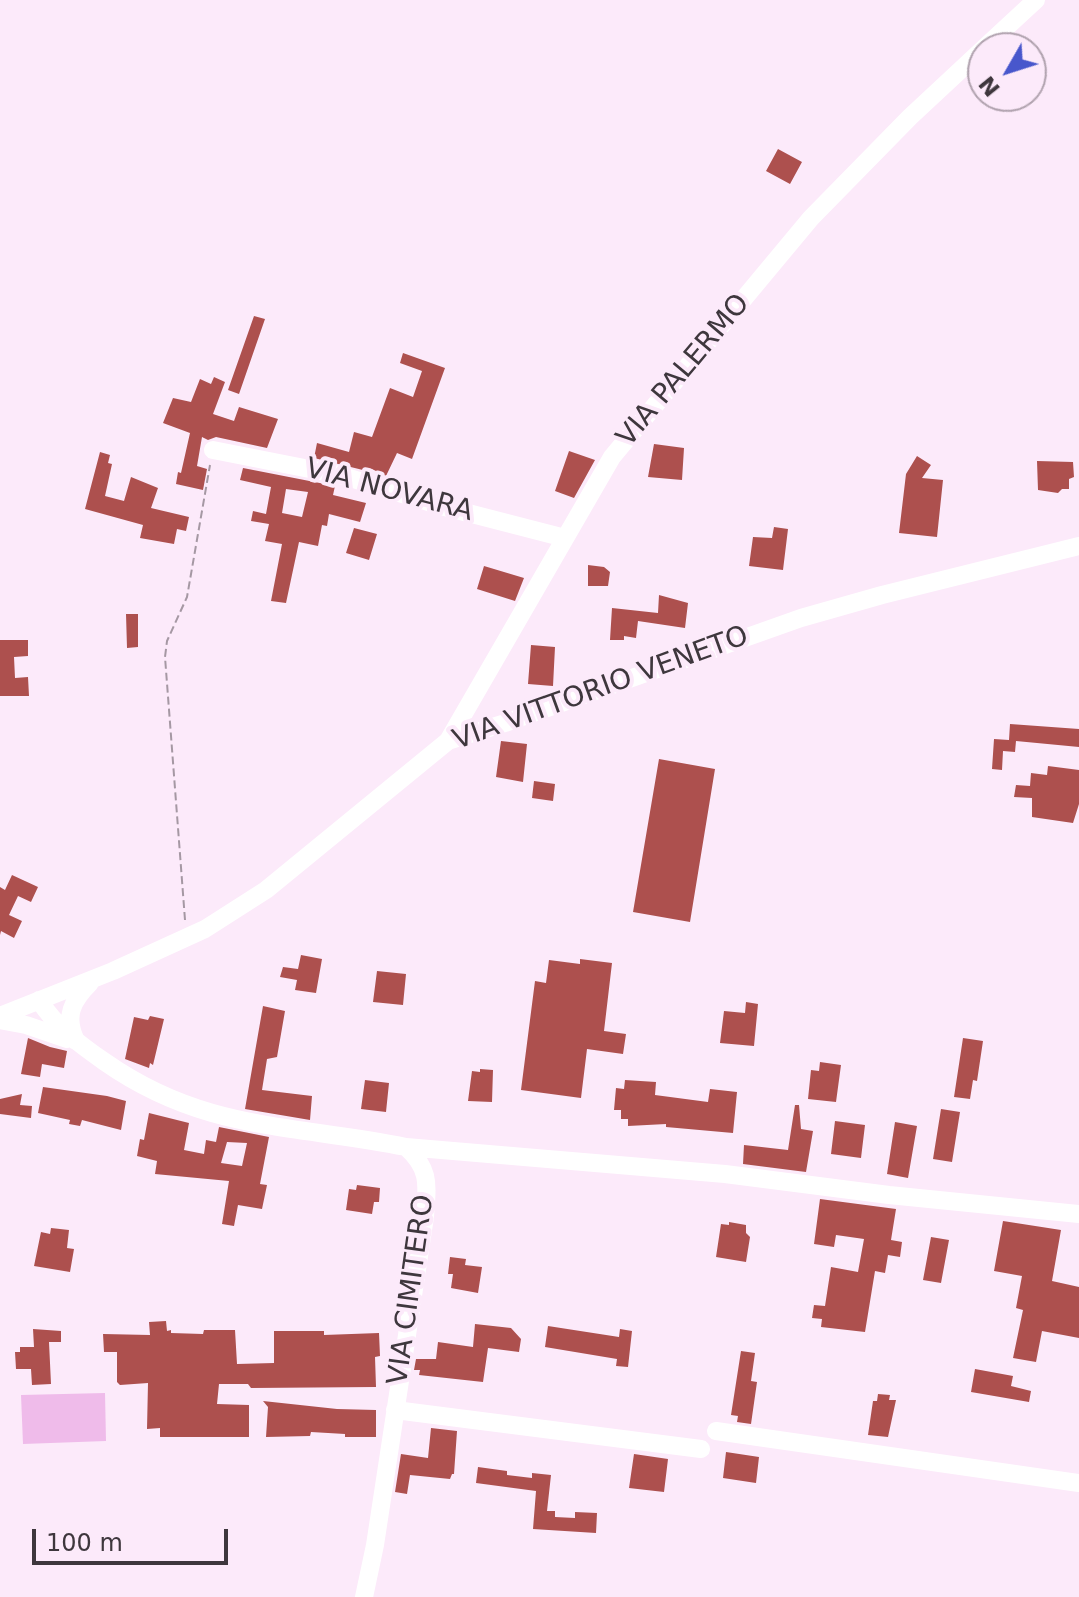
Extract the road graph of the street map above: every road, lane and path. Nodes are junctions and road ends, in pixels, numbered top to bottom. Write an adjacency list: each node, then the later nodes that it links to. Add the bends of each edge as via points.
1 (1036, 0): 2 (street, VIA PALERMO)
2 (1002, 32)
3 (967, 65): 5 (street, VIA PALERMO, via 811,218 612,457)
4 (213, 450): 5 (street, VIA NOVARA, via 340,475); 8 (path, via 187,597 165,657)
5 (565, 538): 7 (street, VIA PALERMO)
6 (1079, 546): 7 (street, VIA VITTORIO VENETO, via 801,618)
7 (448, 741): 8 (street, VIA VITTORIO VENETO, via 266,890)
8 (187, 937): 9 (street, VIA VITTORIO VENETO)
9 (94, 978): 10 (street, VIA VITTORIO VENETO); 12 (street, via 71,1005 70,1028)
10 (39, 1000): 11 (street, VIA VITTORIO VENETO); 12 (street)
11 (0, 1018): 12 (street)
12 (77, 1043): 13 (street, via 128,1079 210,1114)
13 (406, 1147): 14 (street, via 725,1174); 15 (street, VIA CIMITERO, via 428,1179)
14 (1079, 1214)
15 (395, 1410): 17 (street); 19 (street, VIA CIMITERO)
16 (716, 1431): 18 (street)
17 (701, 1449)
18 (1079, 1483)
19 (364, 1597)

